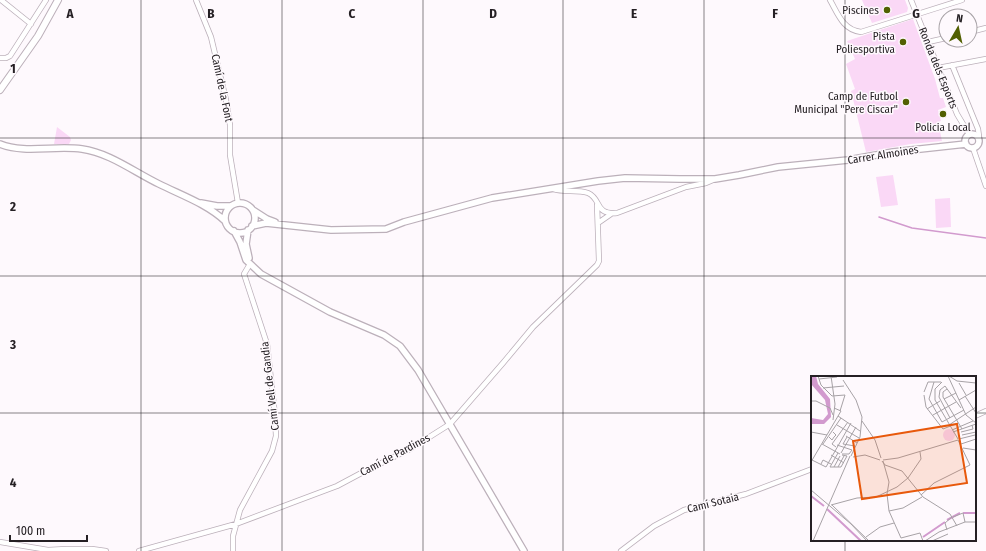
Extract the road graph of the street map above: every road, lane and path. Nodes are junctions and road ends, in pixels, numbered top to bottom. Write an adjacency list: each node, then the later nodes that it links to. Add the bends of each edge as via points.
1 (1, 0): 9 (street)
2 (46, 0): 9 (street)
3 (58, 0): 16 (main road, via 38,36)
4 (196, 0): 29 (street, Camí de la Font, via 211,37 226,100 230,125 230,155)
5 (830, 0): 8 (street, via 843,23 852,30 864,31)
6 (911, 0): 8 (street, Ronda dels Esports)
7 (962, 0): 8 (street)
8 (917, 14): 11 (street, Ronda dels Esports)
9 (31, 24): 12 (street, via 10,56)
10 (938, 40): 11 (street)
11 (928, 42): 15 (street, Ronda dels Esports)
12 (2, 58)
13 (986, 59): 14 (street)
14 (952, 65): 15 (street); 18 (street, Ronda dels Esports, via 978,129)
15 (938, 68): 17 (street, Ronda dels Esports, via 957,114)
16 (0, 90)
17 (969, 134): 18 (street, via 975,134); 21 (street, via 965,139)
18 (979, 138): 19 (street); 23 (street, via 978,145)
19 (986, 140)
20 (0, 144): 22 (street)
21 (966, 144): 23 (street); 25 (street, Carrer Almoines, via 799,164)
22 (14, 148): 24 (street); 28 (street, via 71,148 90,151 114,160)
23 (973, 148): 26 (street)
24 (0, 149)
25 (715, 179): 27 (street, Carrer Almoines, via 625,178); 33 (street)
26 (986, 186)
27 (553, 189): 30 (street, via 587,193 593,196); 36 (street, Carrer Almoines, via 492,198 386,229 331,230)
28 (194, 201): 31 (street); 34 (street)
29 (238, 203): 31 (street); 32 (street, via 247,205)
30 (598, 205): 33 (street, via 604,212); 35 (street, Camí de Pardines)
31 (230, 206): 34 (street, via 225,214)
32 (252, 210): 36 (street); 37 (street, via 255,217)
33 (611, 214): 35 (street)
34 (225, 221): 38 (street)
35 (598, 223): 42 (street, Camí de Pardines, via 597,265 533,327)
36 (285, 225): 37 (street, via 266,223)
37 (250, 228): 38 (street, via 242,232); 39 (street, via 246,244)
38 (234, 231): 39 (street)
39 (250, 264): 42 (street, via 267,279 396,343 418,370); 44 (street, Camí Vell de Gandia, via 244,274 267,344 276,436 272,451 240,510)
40 (986, 411): 41 (street)
41 (976, 416)
42 (450, 424): 44 (street, Camí de Pardines, via 412,448 337,486); 49 (street)
43 (811, 469): 50 (street, Camí Sotaia, via 746,494 684,510 654,526)
44 (236, 524): 47 (street, Camí de Pardines); 48 (street, Camí Vell de Gandia)
45 (0, 542): 46 (street, via 48,550)
46 (106, 551)
47 (139, 551)
48 (233, 551)
49 (524, 551)
50 (621, 551)

